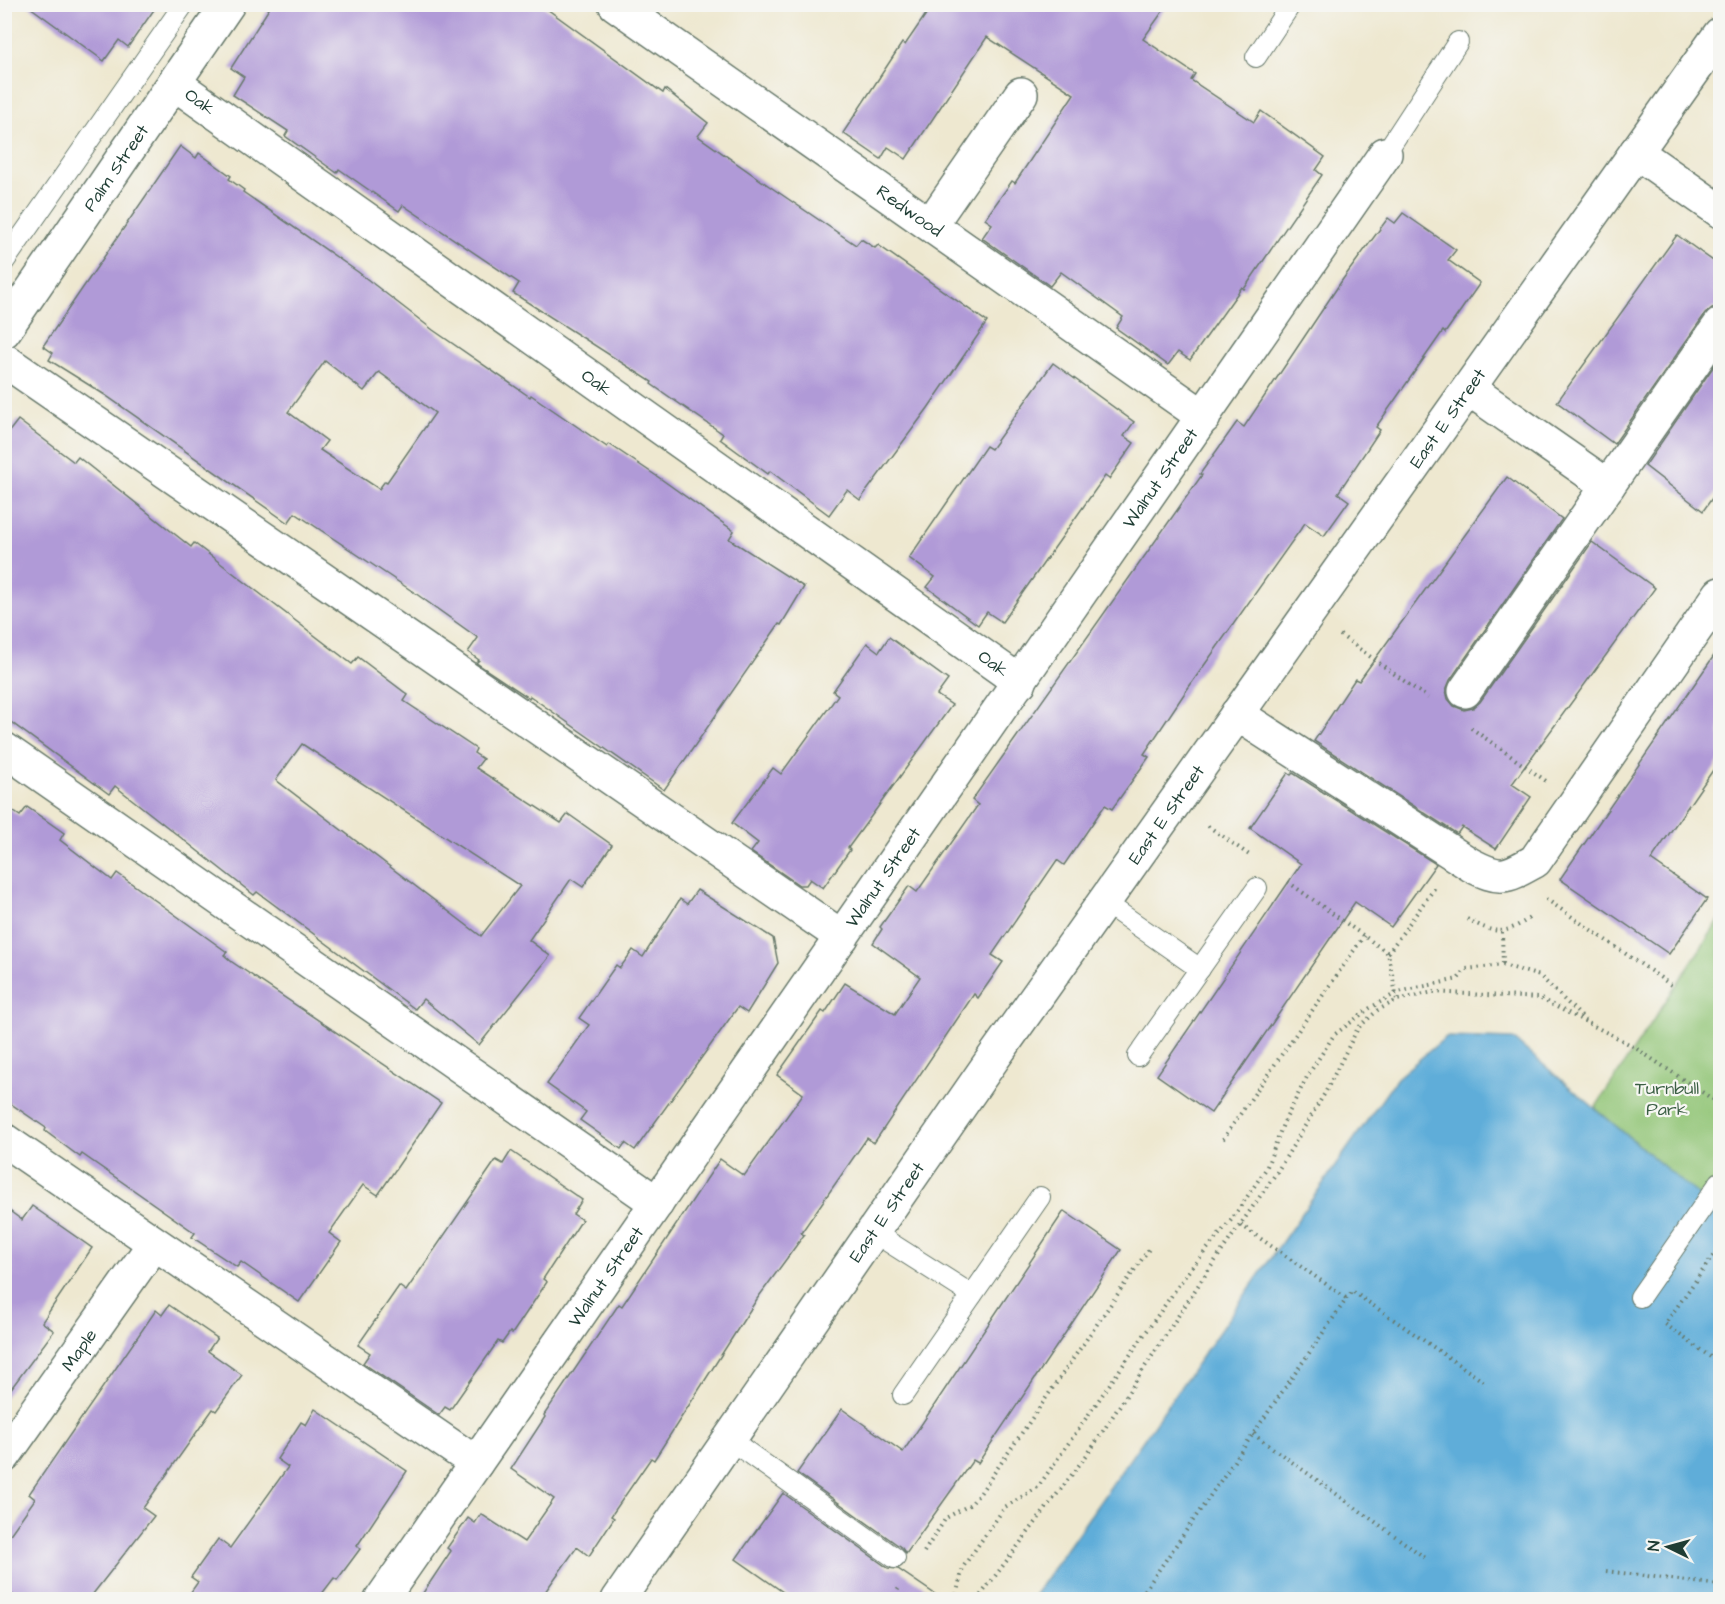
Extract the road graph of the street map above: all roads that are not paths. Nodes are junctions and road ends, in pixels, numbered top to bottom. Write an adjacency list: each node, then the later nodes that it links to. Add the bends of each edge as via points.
1 (184, 4): 14 (lane)
2 (228, 4): 8 (street, Palm Street)
3 (615, 4): 13 (street, Redwood)
4 (1291, 4): 7 (lane)
5 (1720, 34): 10 (street, East E Street)
6 (1458, 42): 11 (lane)
7 (1256, 57)
8 (174, 83): 16 (street, Palm Street); 22 (street, Oak)
9 (1021, 94): 13 (street)
10 (1636, 152): 12 (street); 18 (street, East E Street)
11 (1385, 154): 19 (street, Walnut Street)
12 (1720, 211)
13 (931, 224): 19 (street, Redwood)
14 (4, 262)
15 (1720, 326): 20 (street)
16 (4, 331)
17 (4, 360): 28 (street)
18 (1468, 388): 20 (street); 24 (street, East E Street)
19 (1204, 417): 22 (street, Walnut Street)
20 (1608, 486): 23 (street)
21 (1720, 594): 24 (street, via 1535,861 1514,874 1491,875 1472,865)
22 (1020, 682): 28 (street, Walnut Street)
23 (1465, 691)
24 (1237, 714): 27 (street, East E Street)
25 (4, 749): 34 (street)
26 (1257, 888): 29 (lane)
27 (1104, 902): 29 (lane); 35 (street, East E Street)
28 (842, 937): 34 (street, Walnut Street)
29 (1200, 969): 30 (lane)
30 (1138, 1056)
31 (4, 1140): 36 (street)
32 (1720, 1182): 38 (lane)
33 (1040, 1197): 37 (lane)
34 (657, 1203): 42 (street, Walnut Street)
35 (873, 1232): 37 (lane); 40 (street, East E Street)
36 (154, 1244): 41 (street, Maple); 42 (street)
37 (972, 1295): 39 (lane)
38 (1640, 1297)
39 (903, 1395)
40 (729, 1439): 43 (lane); 45 (street, East E Street)
41 (4, 1456)
42 (476, 1463): 44 (street, Walnut Street)
43 (895, 1558)
44 (381, 1599)
45 (618, 1599)

